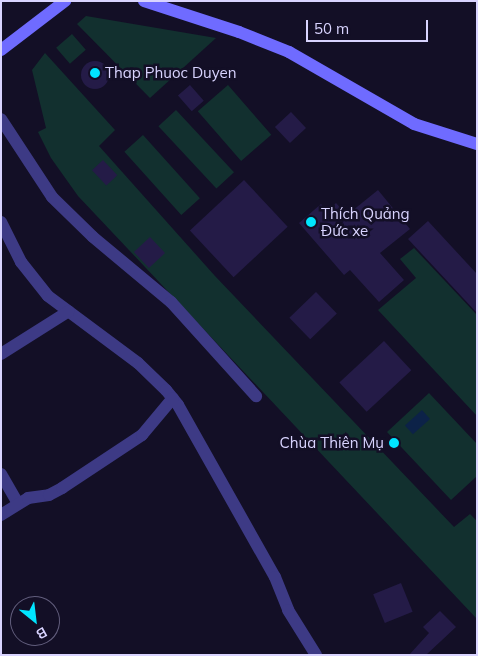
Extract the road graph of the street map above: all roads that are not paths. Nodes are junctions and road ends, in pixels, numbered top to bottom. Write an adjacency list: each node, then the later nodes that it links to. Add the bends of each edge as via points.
1 (65, 1): 3 (main road)
2 (144, 1): 5 (main road, via 239,32 299,57 414,124)
3 (1, 50)
4 (1, 119): 9 (street, via 52,197 93,237 171,302)
5 (477, 144)
6 (1, 222): 7 (street, via 21,262 48,296)
7 (69, 311): 8 (street); 10 (street, via 138,363)
8 (1, 354)
9 (256, 396)
10 (172, 398): 12 (street, via 142,435 62,488); 14 (street, via 232,497 275,577 288,610)
11 (1, 474): 12 (street)
12 (18, 503): 13 (street)
13 (1, 516)
14 (316, 655)

